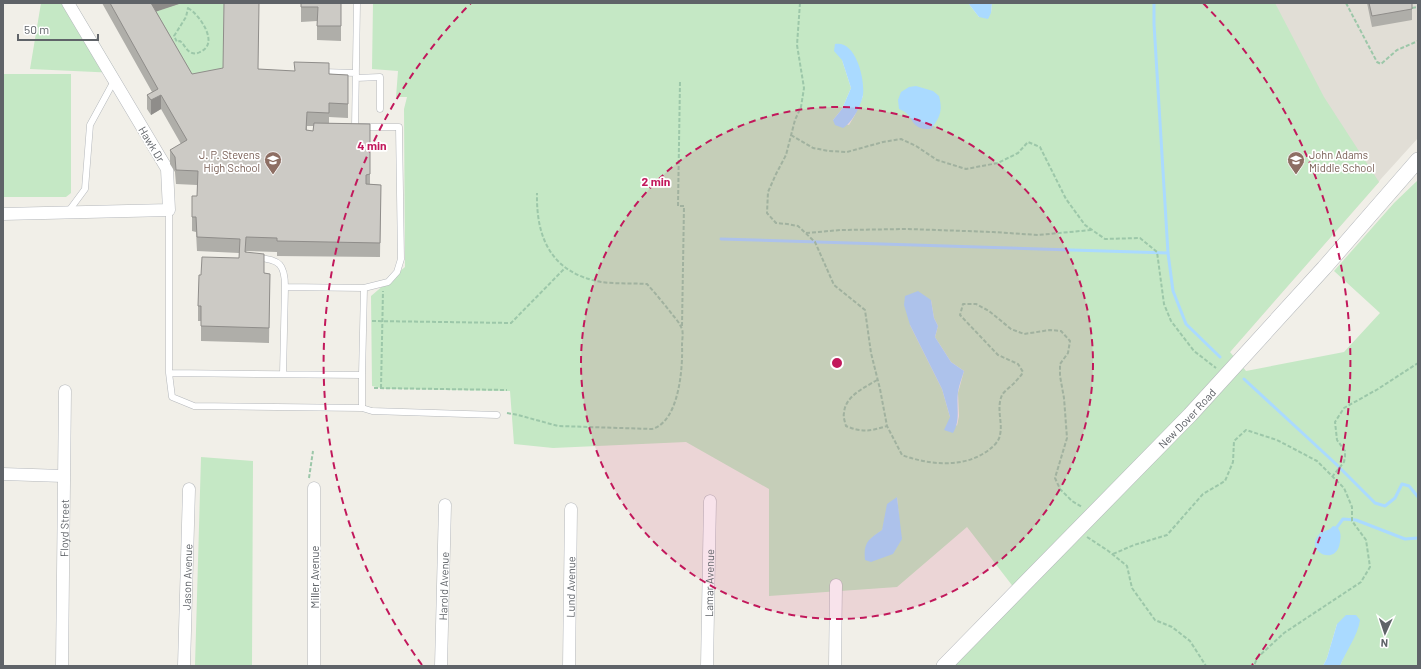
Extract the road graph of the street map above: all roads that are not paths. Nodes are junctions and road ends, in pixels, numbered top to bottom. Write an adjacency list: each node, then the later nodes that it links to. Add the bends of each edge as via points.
1 (68, 3): 5 (street, Hawk Dr)
2 (357, 3): 4 (lane)
3 (318, 72): 4 (lane)
4 (356, 75): 6 (lane, via 380,77); 13 (lane, via 355,127 399,127 401,259 398,272 388,282)
5 (114, 81): 8 (street, Hawk Dr, via 167,169); 9 (lane, via 90,125 85,189)
6 (380, 109)
7 (1418, 160): 35 (street, New Dover Road, via 1227,376)
8 (169, 210): 9 (street); 14 (lane)
9 (68, 212): 10 (street)
10 (3, 214)
11 (253, 258): 12 (lane, via 276,261 283,267)
12 (285, 287): 13 (lane); 15 (lane)
13 (364, 288): 16 (lane)
14 (168, 373): 15 (lane); 18 (lane, via 172,398 194,406)
15 (283, 374): 16 (lane)
16 (362, 375): 18 (lane)
17 (65, 391): 21 (street, Floyd Street)
18 (362, 408): 19 (lane, via 372,411)
19 (497, 414)
20 (3, 474): 21 (street)
21 (63, 476): 28 (street, Floyd Street)
22 (312, 484): 30 (street, Miller Avenue)
23 (189, 489): 29 (street, Jason Avenue)
24 (710, 501): 33 (street, Lamar Avenue)
25 (444, 505): 31 (street, Harold Avenue)
26 (570, 509): 32 (street, Lund Avenue)
27 (836, 585): 34 (street)
28 (62, 666)
29 (184, 666)
30 (314, 666)
31 (441, 666)
32 (569, 666)
33 (707, 666)
34 (835, 666)
35 (944, 666)

